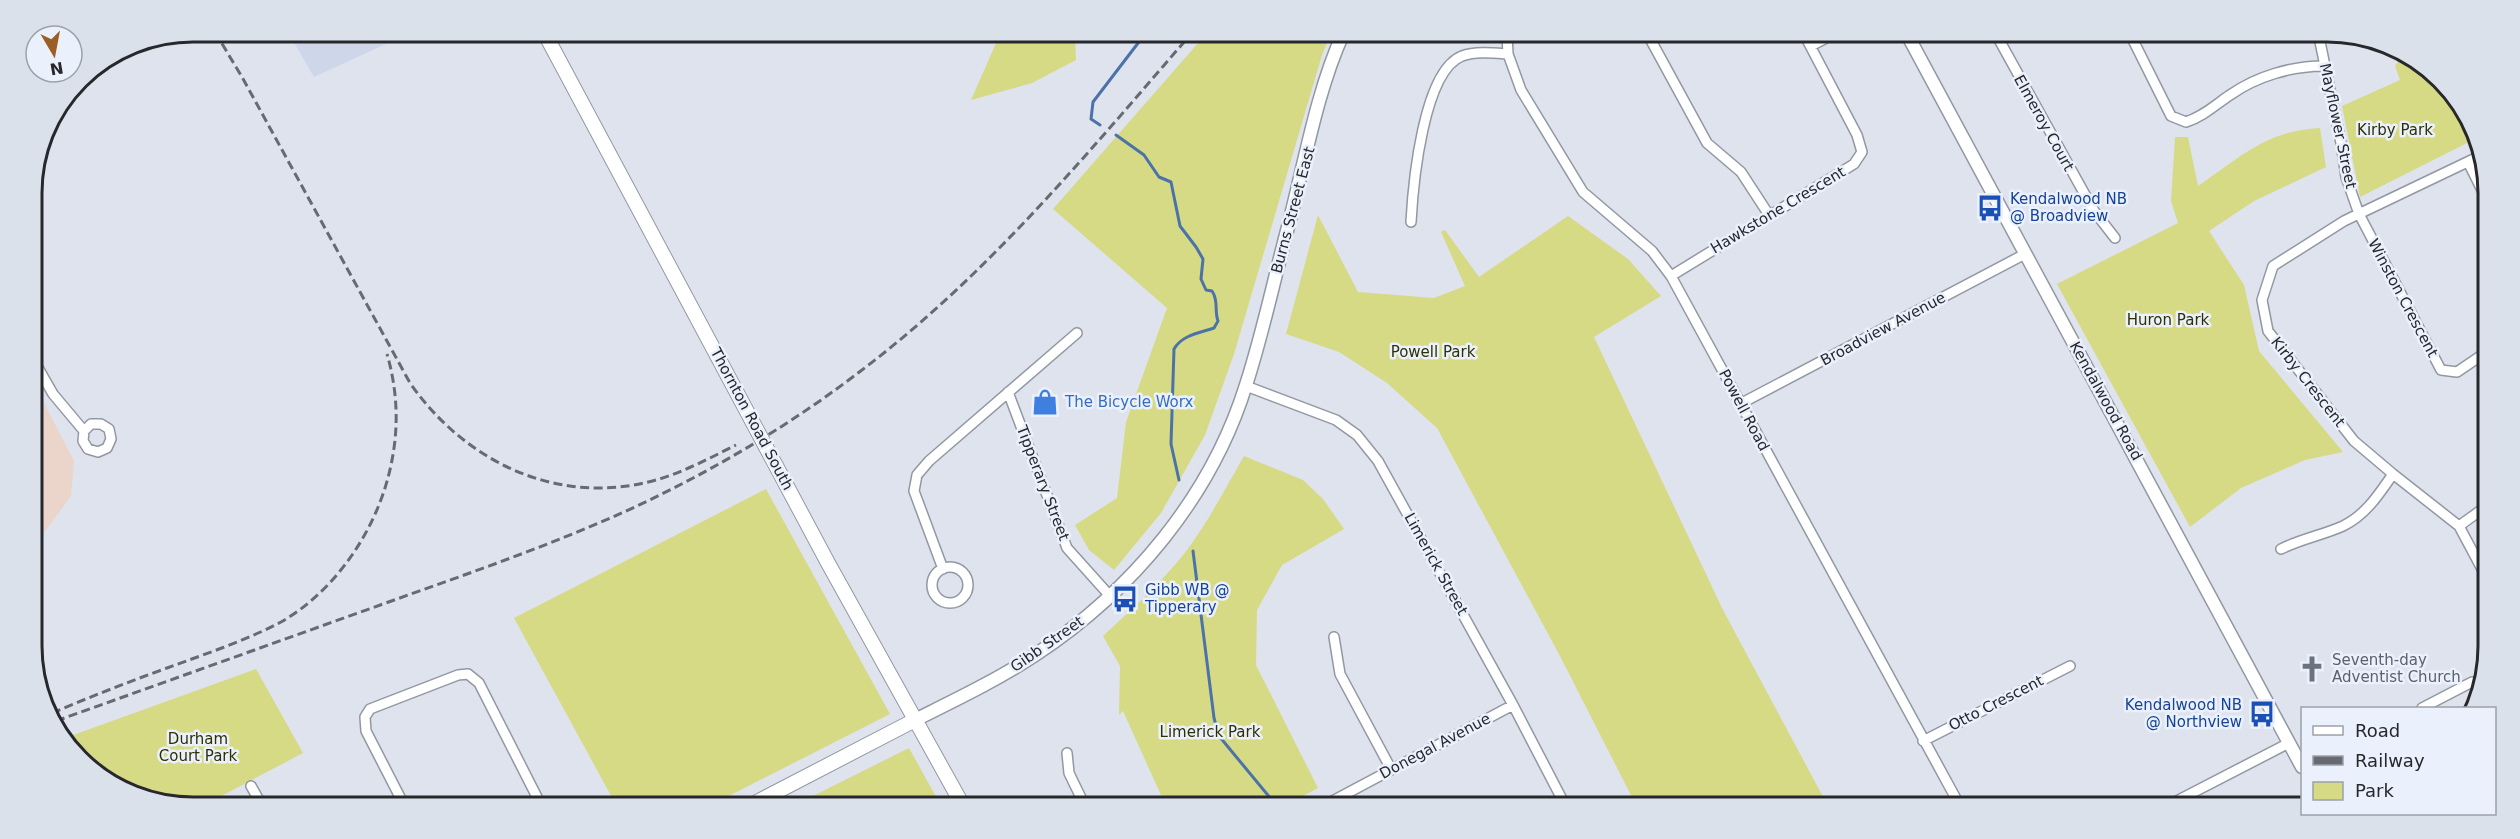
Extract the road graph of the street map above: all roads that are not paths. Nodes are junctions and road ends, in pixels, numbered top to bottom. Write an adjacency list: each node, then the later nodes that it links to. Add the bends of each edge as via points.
1 (549, 42): 42 (main road, Thornton Road South)
2 (1340, 42): 26 (street, Burns Street East, via 1321,100)
3 (1507, 42): 12 (street, Powell Road)
4 (1652, 42): 18 (street, via 1707,143 1741,172)
5 (1809, 42): 11 (street, Hawkstone Crescent)
6 (1819, 42): 11 (street)
7 (1911, 42): 21 (street, Kendalwood Road)
8 (2000, 42): 20 (street, Elmeroy Court, via 2094,211)
9 (2134, 42): 13 (street, via 2171,116 2186,122 2267,76)
10 (2320, 42): 13 (street, Mayflower Street)
11 (1811, 46): 18 (street, Hawkstone Crescent, via 1862,152 1854,164)
12 (1508, 54): 19 (street, via 1461,57 1434,88 1415,165); 22 (street, Powell Road, via 1521,90 1583,192 1652,251)
13 (2324, 66): 17 (street, Mayflower Street, via 2346,177)
14 (2474, 159): 15 (street, Kirby Crescent)
15 (2468, 162): 16 (street); 17 (street, Kirby Crescent)
16 (2478, 182)
17 (2359, 214): 24 (street, Winston Crescent, via 2441,370 2457,372); 30 (street, Kirby Crescent, via 2273,266 2262,300 2268,331 2354,441)
18 (1769, 215): 22 (street, Hawkstone Crescent)
19 (1411, 222)
20 (2115, 238)
21 (2025, 254): 28 (street, Broadview Avenue); 44 (street, Kendalwood Road)
22 (1671, 276): 28 (street, Powell Road)
23 (1077, 333): 27 (street)
24 (2478, 357)
25 (42, 375): 29 (street)
26 (1246, 386): 36 (street, Gibb Street, via 1196,492 1163,540); 40 (street, Limerick Street, via 1336,420 1357,435 1394,488)
27 (1008, 392): 35 (street, via 917,475 914,491); 36 (street, Tipperary Street, via 1068,548)
28 (1740, 404): 43 (street, Powell Road)
29 (84, 431)
30 (2392, 474): 32 (street, Kirby Crescent); 33 (street, via 2371,505 2356,518)
31 (2478, 512): 32 (street)
32 (2459, 526): 34 (street, Kirby Crescent)
33 (2280, 549)
34 (2478, 562)
35 (942, 569)
36 (1110, 596): 42 (street, Gibb Street, via 1027,660)
37 (1334, 637): 47 (street, via 1340,674)
38 (2070, 666): 43 (street, Otto Crescent)
39 (2472, 682): 41 (street)
40 (1513, 705): 47 (street, Donegal Avenue); 56 (street, Limerick Street)
41 (2435, 705)
42 (915, 720): 52 (main road, Gibb Street); 53 (main road, Thornton Road South)
43 (1923, 741): 57 (street, Powell Road)
44 (2289, 742): 46 (street, Kendalwood Road); 58 (street)
45 (1067, 753): 54 (street, via 1069,773)
46 (2301, 764)
47 (1391, 769): 55 (street, Donegal Avenue)
48 (251, 786): 49 (street)
49 (257, 797)
50 (400, 797): 51 (street, via 366,731 365,717 370,710 468,674 479,683)
51 (537, 797)
52 (767, 797)
53 (958, 797)
54 (1081, 797)
55 (1340, 797)
56 (1561, 797)
57 (1955, 797)
58 (2184, 797)

